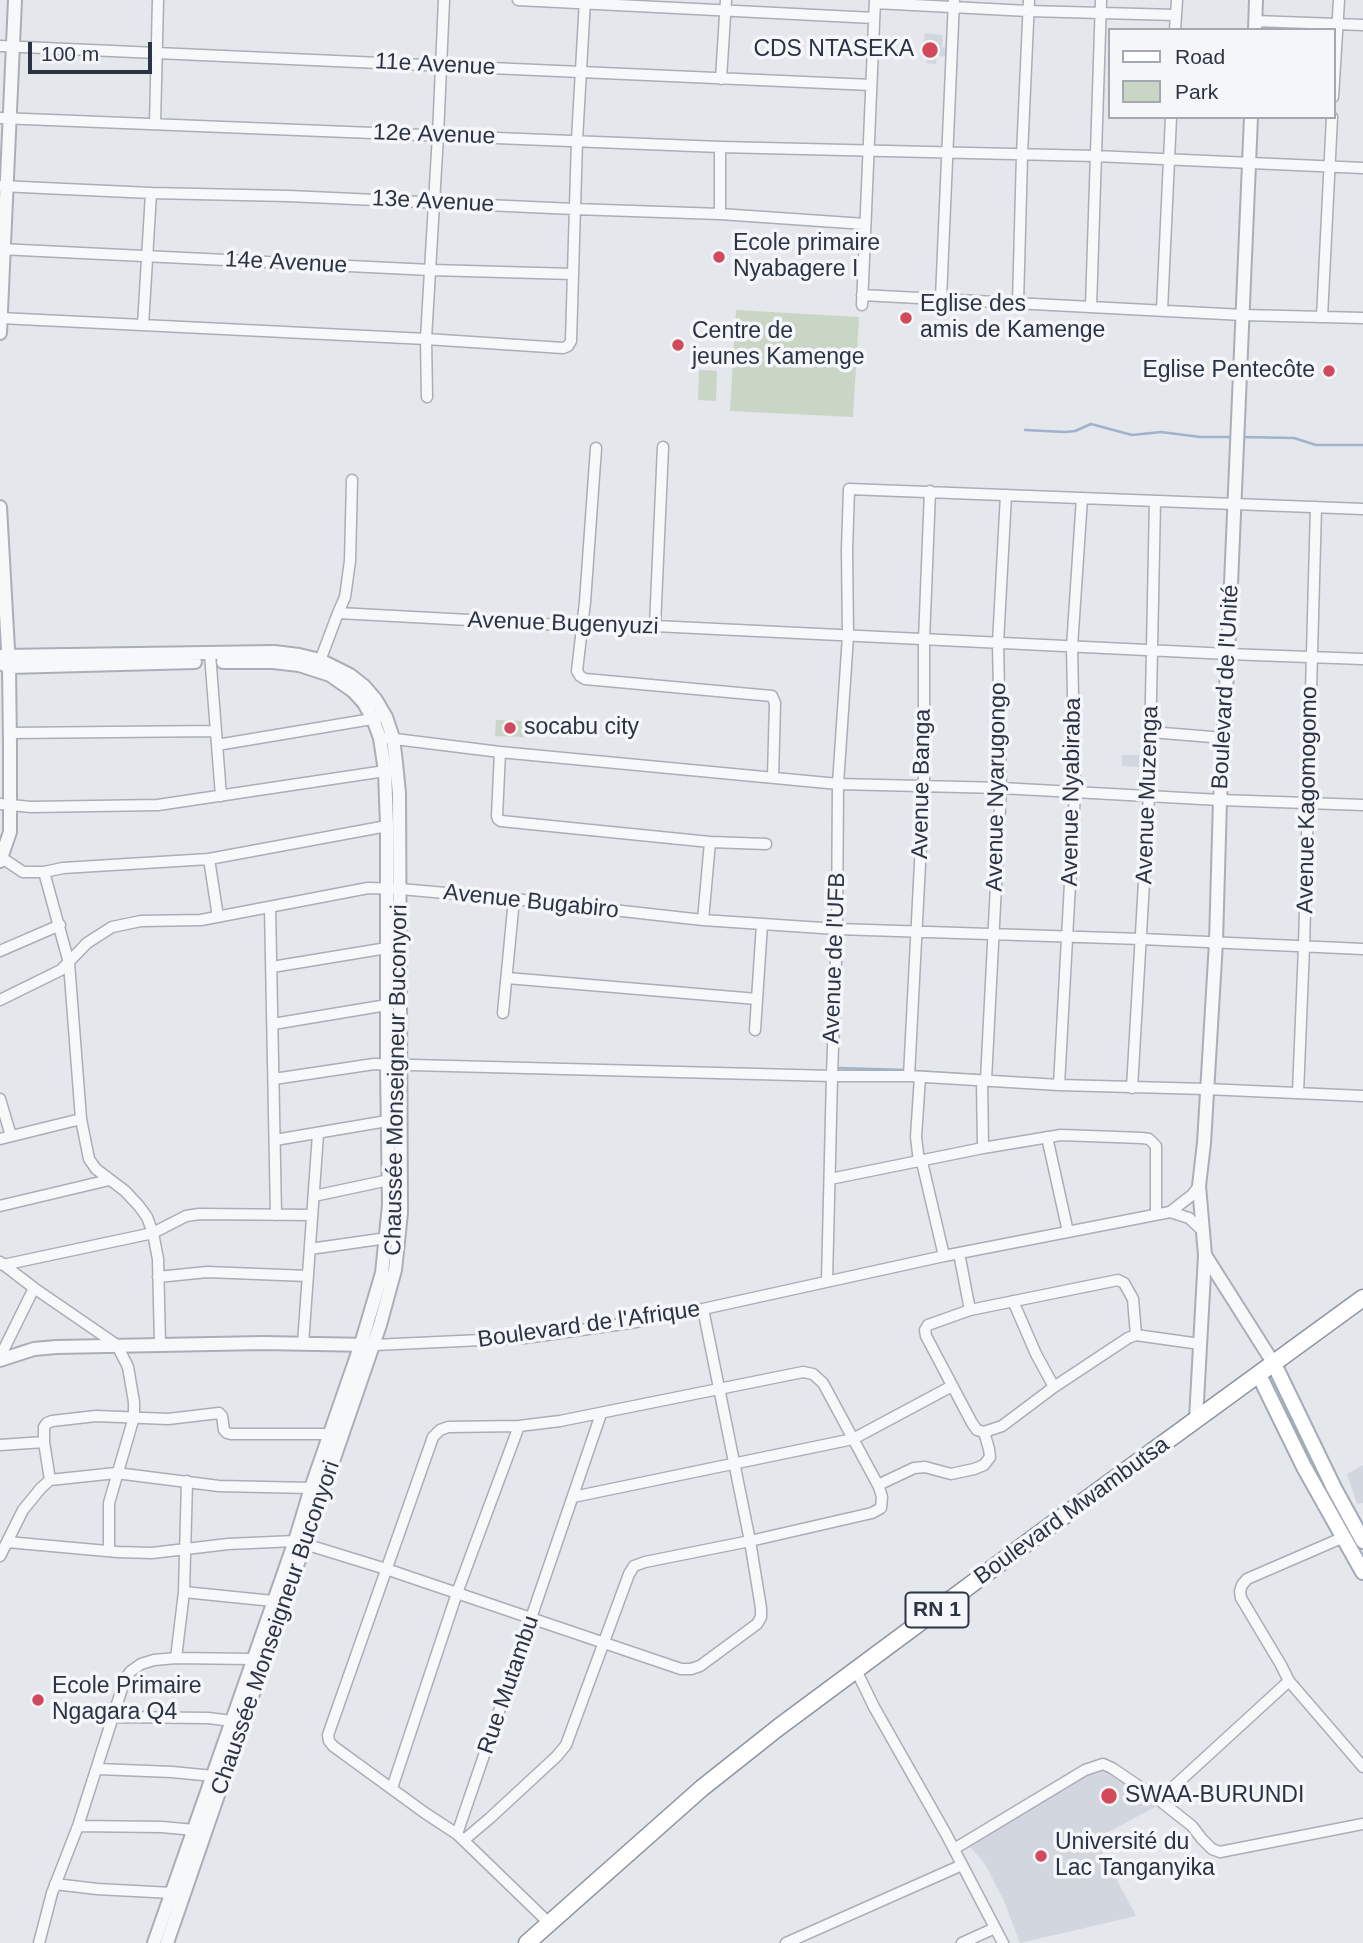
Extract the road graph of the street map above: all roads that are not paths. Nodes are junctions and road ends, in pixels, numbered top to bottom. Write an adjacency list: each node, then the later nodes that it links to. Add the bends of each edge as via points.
1 (15, 0): 22 (street)
2 (158, 0): 23 (street)
3 (444, 0): 24 (street)
4 (518, 0): 10 (street)
5 (726, 0): 14 (street)
6 (1101, 0): 15 (street)
7 (1177, 0): 16 (street)
8 (1256, 0): 19 (street)
9 (1339, 0): 18 (street)
10 (585, 1): 14 (street); 26 (street)
11 (875, 1): 12 (street); 17 (street)
12 (953, 4): 13 (street); 38 (street)
13 (1028, 5): 15 (street); 39 (street)
14 (725, 11): 17 (street); 27 (street)
15 (1101, 14): 16 (street); 40 (street)
16 (1176, 15): 21 (street)
17 (874, 18): 28 (street)
18 (1338, 24): 19 (street); 20 (street); 25 (street)
19 (1255, 25)
20 (1363, 25)
21 (1175, 28)
22 (6, 47): 23 (street, 11e Avenue); 29 (street)
23 (157, 53): 24 (street, 11e Avenue); 33 (street)
24 (442, 66): 26 (street, 11e Avenue); 34 (street)
25 (1335, 68)
26 (580, 72): 27 (street, 11e Avenue); 35 (street)
27 (721, 79): 28 (street, 11e Avenue)
28 (871, 85): 37 (street)
29 (4, 118): 33 (street, 12e Avenue); 45 (street)
30 (1171, 119): 41 (street)
31 (1251, 119): 42 (street, Boulevard de l'Unité)
32 (1332, 119): 43 (street)
33 (155, 124): 34 (street, 12e Avenue)
34 (439, 135): 35 (street, 12e Avenue); 47 (street)
35 (577, 140): 36 (street, 12e Avenue); 48 (street)
36 (720, 147): 37 (street, 12e Avenue); 49 (street)
37 (868, 150): 38 (street, 12e Avenue); 50 (street)
38 (946, 152): 39 (street, 12e Avenue); 55 (street)
39 (1022, 155): 40 (street, 12e Avenue); 56 (street)
40 (1095, 156): 41 (street, 12e Avenue); 57 (street)
41 (1169, 160): 42 (street, 12e Avenue); 58 (street)
42 (1249, 164): 43 (street, 12e Avenue); 59 (street, Boulevard de l'Unité)
43 (1329, 167): 44 (street, 12e Avenue); 60 (street)
44 (1363, 168)
45 (3, 186): 46 (street, 13e Avenue); 51 (street)
46 (151, 192): 47 (street, 13e Avenue); 52 (street)
47 (434, 202): 48 (street, 13e Avenue); 53 (street)
48 (574, 209): 49 (street, 13e Avenue); 54 (street)
49 (720, 214): 50 (street, 13e Avenue)
50 (865, 224): 55 (street, via 862,300)
51 (2, 249): 52 (street, 14e Avenue); 61 (street)
52 (148, 256): 53 (street, 14e Avenue); 63 (street)
53 (430, 270): 54 (street, 14e Avenue); 65 (street)
54 (573, 274): 65 (street, via 568,346)
55 (941, 298): 56 (street)
56 (1018, 303): 57 (street)
57 (1091, 307): 58 (street)
58 (1162, 310): 59 (street)
59 (1243, 315): 60 (street); 74 (street, Boulevard de l'Unité)
60 (1322, 317): 62 (street)
61 (1, 318): 63 (street); 64 (street)
62 (1363, 318)
63 (143, 325): 65 (street)
64 (0, 333)
65 (426, 339): 66 (street)
66 (427, 397)
67 (663, 447): 80 (street)
68 (596, 448): 79 (street)
69 (352, 480): 78 (street, via 350,561)
70 (930, 491): 71 (street); 81 (street, Avenue de l'UFB, via 849,489); 82 (street, Avenue Banga)
71 (1006, 495): 72 (street); 83 (street, Avenue Nyarugongo)
72 (1082, 498): 73 (street); 84 (street, Avenue Nyabiraba)
73 (1155, 501): 74 (street); 85 (street, Avenue Muzenga)
74 (1234, 504): 75 (street); 86 (street, Boulevard de l'Unité)
75 (1316, 507): 77 (street); 87 (street, Avenue Kagomogomo)
76 (0, 508): 90 (street)
77 (1363, 509)
78 (338, 613): 79 (street, Avenue Bugenyuzi); 91 (street)
79 (581, 626): 80 (street, Avenue Bugenyuzi); 101 (street, via 577,671 585,679 772,696)
80 (655, 626): 81 (street, Avenue Bugenyuzi)
81 (848, 636): 82 (street, Avenue Bugenyuzi); 102 (street, Avenue de l'UFB)
82 (924, 640): 83 (street, Avenue Bugenyuzi); 103 (street, Avenue Banga)
83 (998, 643): 84 (street, Avenue Bugenyuzi); 104 (street, Avenue Nyarugongo)
84 (1072, 647): 85 (street, Avenue Bugenyuzi); 105 (street, Avenue Nyabiraba)
85 (1153, 651): 86 (street, Avenue Bugenyuzi); 94 (street, Avenue Muzenga)
86 (1228, 654): 87 (street, Avenue Bugenyuzi); 97 (street, Boulevard de l'Unité)
87 (1311, 657): 89 (street, Avenue Bugenyuzi); 109 (street, Avenue Kagomogomo)
88 (211, 658): 90 (street, Chaussée Monseigneur Buconyori); 91 (street, Chaussée Monseigneur Buconyori); 93 (street)
89 (1363, 659)
90 (4, 661): 95 (street)
91 (318, 665): 92 (street, Chaussée Monseigneur Buconyori)
92 (379, 718): 96 (street, Chaussée Monseigneur Buconyori); 98 (street)
93 (215, 731): 95 (street); 98 (street)
94 (1151, 732): 97 (street); 107 (street, Avenue Muzenga)
95 (10, 733): 110 (street)
96 (386, 738): 99 (street); 100 (street, Chaussée Monseigneur Buconyori); 118 (street, Chaussée Monseigneur Buconyori, via 399,793)
97 (1224, 738): 108 (street, Boulevard de l'Unité)
98 (217, 745): 106 (street)
99 (500, 752): 101 (street); 113 (street, via 498,820)
100 (384, 771): 106 (street); 112 (street, Chaussée Monseigneur Buconyori)
101 (773, 777): 102 (street)
102 (838, 784): 103 (street); 125 (street, Avenue de l'UFB)
103 (924, 786): 104 (street); 126 (street, Avenue Banga)
104 (1001, 788): 105 (street); 127 (street, Avenue Nyarugongo)
105 (1075, 792): 107 (street); 128 (street, Avenue Nyabiraba)
106 (221, 796): 110 (street, via 138,806)
107 (1149, 796): 108 (street); 129 (street, Avenue Muzenga)
108 (1220, 800): 109 (street); 130 (street, Boulevard de l'Unité)
109 (1307, 802): 111 (street); 131 (street, Avenue Kagomogomo)
110 (5, 805): 115 (street, via 10,832)
111 (1363, 805)
112 (387, 826): 116 (street); 118 (street, Chaussée Monseigneur Buconyori)
113 (710, 842): 114 (street); 122 (street)
114 (766, 845)
115 (1, 859): 117 (street, via 23,872)
116 (209, 859): 117 (street); 121 (street)
117 (44, 872): 124 (street)
118 (393, 889): 119 (street, Avenue Bugabiro); 120 (street, Avenue Bugabiro, via 352,891); 132 (street, Chaussée Monseigneur Buconyori); 144 (street, Chaussée Monseigneur Buconyori)
119 (514, 899): 122 (street, Avenue Bugabiro); 137 (street)
120 (270, 907): 121 (street, Avenue Bugabiro); 136 (street)
121 (218, 917): 135 (street, Avenue Bugabiro, via 112,927 87,943)
122 (703, 920): 123 (street, Avenue Bugabiro)
123 (762, 924): 125 (street, Avenue Bugabiro); 138 (street)
124 (60, 925): 134 (street); 135 (street)
125 (837, 929): 126 (street, Avenue Bugabiro); 145 (street, Avenue de l'UFB)
126 (917, 931): 127 (street, Avenue Bugabiro); 146 (street, Avenue Banga)
127 (993, 934): 128 (street, Avenue Bugabiro); 148 (street, Avenue Nyarugongo)
128 (1068, 937): 129 (street, Avenue Bugabiro); 149 (street, Avenue Nyabiraba)
129 (1141, 939): 130 (street, Avenue Bugabiro); 150 (street, Avenue Muzenga)
130 (1216, 942): 131 (street, Avenue Bugabiro); 151 (street, Boulevard de l'Unité)
131 (1304, 947): 133 (street, Avenue Bugabiro); 152 (street, Avenue Kagomogomo)
132 (387, 948): 136 (street); 140 (street, Chaussée Monseigneur Buconyori)
133 (1363, 949)
134 (0, 951)
135 (69, 963): 139 (street, Avenue Bugabiro); 155 (street)
136 (272, 967): 142 (street)
137 (507, 978): 138 (street); 141 (street)
138 (757, 999): 143 (street)
139 (0, 1000)
140 (387, 1005): 142 (street); 144 (street, Chaussée Monseigneur Buconyori)
141 (503, 1013)
142 (273, 1024): 147 (street)
143 (755, 1030)
144 (393, 1065): 145 (street); 147 (street); 156 (street, Chaussée Monseigneur Buconyori); 195 (street, Chaussée Monseigneur Buconyori, via 399,1244 389,1296)
145 (832, 1076): 146 (street); 165 (street, Avenue de l'UFB)
146 (915, 1076): 148 (street); 162 (street, Avenue Banga)
147 (274, 1079): 160 (street)
148 (984, 1080): 149 (street); 161 (street, Avenue Nyarugongo)
149 (1059, 1085): 150 (street)
150 (1132, 1088): 151 (street)
151 (1206, 1089): 152 (street); 166 (street, Boulevard de l'Unité)
152 (1298, 1093): 153 (street)
153 (1363, 1096)
154 (0, 1100): 158 (street)
155 (82, 1119): 158 (street); 163 (street, via 89,1159)
156 (387, 1121): 157 (street); 164 (street, Chaussée Monseigneur Buconyori)
157 (318, 1134): 160 (street); 167 (street)
158 (5, 1137)
159 (1047, 1137): 161 (street); 170 (street, via 1122,1136 1154,1142); 174 (street)
160 (275, 1140): 171 (street)
161 (983, 1148): 162 (street)
162 (921, 1162): 165 (street); 180 (street, Avenue Banga)
163 (109, 1180): 168 (street); 175 (street, via 139,1206)
164 (388, 1180): 167 (street); 176 (street, Chaussée Monseigneur Buconyori)
165 (830, 1180): 184 (street, Avenue de l'UFB)
166 (1199, 1186): 169 (street); 173 (street, Boulevard de l'Unité)
167 (314, 1196): 172 (street)
168 (0, 1206)
169 (1170, 1212): 170 (street, Boulevard de l'Afrique); 173 (street, via 1189,1218)
170 (1156, 1214): 174 (street, Boulevard de l'Afrique)
171 (276, 1215): 172 (street); 175 (street, via 199,1214)
172 (312, 1215): 177 (street)
173 (1203, 1231): 179 (street, Boulevard de l'Unité)
174 (1068, 1232): 178 (street, Boulevard de l'Afrique)
175 (153, 1233): 181 (street); 183 (street)
176 (387, 1238): 177 (street); 195 (street, Chaussée Monseigneur Buconyori)
177 (310, 1250): 182 (street)
178 (959, 1253): 180 (street, Boulevard de l'Afrique); 189 (street)
179 (1205, 1255): 191 (street, Boulevard de l'Unité); 197 (street, Boulevard de l'Unité)
180 (944, 1256): 184 (street, Boulevard de l'Afrique)
181 (2, 1264): 185 (street)
182 (308, 1276): 183 (street, via 206,1272); 192 (street)
183 (158, 1277): 194 (street)
184 (827, 1281): 188 (street, Boulevard de l'Afrique)
185 (34, 1288): 193 (street); 196 (street)
186 (1363, 1298): 197 (highway, Boulevard Mwambutsa / RN 1)
187 (1013, 1301): 189 (street); 190 (street, via 1118,1280 1133,1299); 200 (street)
188 (703, 1309): 195 (street, Boulevard de l'Afrique, via 525,1338); 201 (street)
189 (970, 1310): 199 (street, via 925,1330)
190 (1136, 1335): 191 (street); 200 (street)
191 (1200, 1343): 204 (street, Boulevard de l'Unité)
192 (303, 1344): 194 (street, Boulevard de l'Afrique); 195 (street, Boulevard de l'Afrique)
193 (117, 1345): 194 (street, Boulevard de l'Afrique); 196 (street, Boulevard de l'Afrique, via 34,1349); 203 (street, via 128,1367)
194 (160, 1345)
195 (367, 1345): 207 (street, Chaussée Monseigneur Buconyori); 222 (street, Chaussée Monseigneur Buconyori)
196 (0, 1359)
197 (1274, 1364): 198 (highway, Boulevard Mwambutsa / RN 1); 220 (main road)
198 (1259, 1375): 204 (highway, Boulevard Mwambutsa / RN 1); 218 (main road)
199 (952, 1386): 206 (street, via 977,1430); 208 (street)
200 (1054, 1387): 206 (street, via 1002,1426)
201 (720, 1390): 202 (street); 208 (street, via 803,1372 813,1374 823,1383); 211 (street)
202 (601, 1414): 205 (street); 217 (street, Rue Mutambu)
203 (134, 1417): 207 (street, via 167,1419 219,1413 231,1434); 209 (street, via 52,1421 44,1427); 212 (street)
204 (1196, 1419): 235 (highway, Boulevard Mwambutsa / RN 1)
205 (519, 1426): 226 (street, via 448,1427 433,1437); 229 (street)
206 (984, 1432): 215 (street, via 990,1457 984,1465 951,1474 925,1466 914,1468)
207 (330, 1434): 216 (street, Chaussée Monseigneur Buconyori)
208 (853, 1439): 211 (street); 215 (street)
209 (44, 1442): 210 (street); 213 (street)
210 (0, 1445)
211 (735, 1464): 217 (street); 219 (street)
212 (116, 1473): 213 (street); 214 (street); 224 (street, via 109,1503)
213 (50, 1480): 221 (street, via 23,1510)
214 (187, 1482): 216 (street); 223 (street)
215 (878, 1485): 219 (street, via 881,1508 872,1513)
216 (311, 1488): 222 (street, Chaussée Monseigneur Buconyori)
217 (573, 1497): 231 (street, Rue Mutambu)
218 (1345, 1537): 227 (main road); 236 (street, via 1242,1585 1241,1598)
219 (750, 1541): 232 (street, via 634,1566); 232 (street, via 761,1617 758,1624 700,1665 681,1669)
220 (1363, 1541)
221 (7, 1542): 224 (street); 225 (street)
222 (299, 1542): 223 (street); 226 (street); 230 (street, Chaussée Monseigneur Buconyori); 256 (street, Chaussée Monseigneur Buconyori, via 274,1635)
223 (184, 1549): 224 (street); 228 (street)
224 (109, 1551)
225 (0, 1556)
226 (386, 1569): 229 (street); 242 (street, via 328,1735 333,1746)
227 (1363, 1572)
228 (184, 1592): 230 (street); 233 (street)
229 (457, 1593): 231 (street); 242 (street)
230 (274, 1601): 234 (street, Chaussée Monseigneur Buconyori)
231 (531, 1619): 232 (street); 247 (street, Rue Mutambu)
232 (604, 1643): 247 (street, via 566,1745 490,1818)
233 (176, 1658): 234 (street); 237 (street, via 154,1660 131,1671)
234 (253, 1659): 238 (street, Chaussée Monseigneur Buconyori)
235 (856, 1670): 248 (street); 252 (highway, Boulevard Mwambutsa / RN 1, via 702,1788)
236 (1289, 1681): 239 (street); 243 (street)
237 (114, 1717): 238 (street); 240 (street)
238 (232, 1721): 241 (street, Chaussée Monseigneur Buconyori)
239 (1363, 1767)
240 (97, 1769): 241 (street); 245 (street)
241 (213, 1776): 246 (street, Chaussée Monseigneur Buconyori)
242 (392, 1788): 247 (street)
243 (1159, 1800): 244 (street, via 1220,1852); 248 (street, via 1103,1764 1085,1770)
244 (1363, 1824)
245 (78, 1826): 246 (street); 250 (street)
246 (194, 1830): 251 (street, Chaussée Monseigneur Buconyori)
247 (460, 1837): 252 (street)
248 (954, 1849): 249 (street)
249 (962, 1865): 253 (street); 258 (street)
250 (55, 1884): 251 (street); 254 (street)
251 (172, 1893): 255 (street, Chaussée Monseigneur Buconyori)
252 (549, 1923): 257 (highway, Boulevard Mwambutsa / RN 1)
253 (995, 1928): 259 (street); 260 (street)
254 (39, 1943)
255 (154, 1943)
256 (167, 1943)
257 (527, 1943)
258 (786, 1943)
259 (962, 1943)
260 (1003, 1943)

